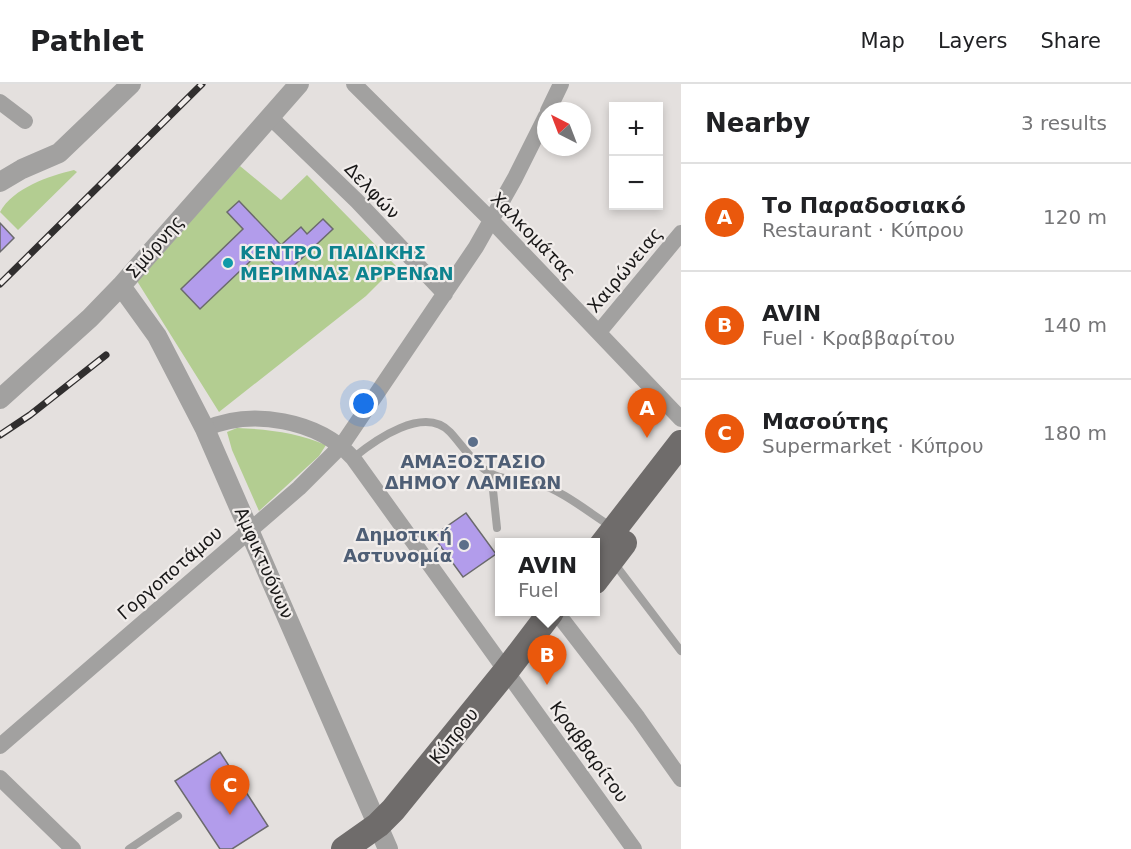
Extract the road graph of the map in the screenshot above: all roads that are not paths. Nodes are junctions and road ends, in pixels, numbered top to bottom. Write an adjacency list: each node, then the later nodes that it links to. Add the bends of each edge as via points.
1 (131, 84): 10 (street, via 59,153)
2 (299, 84): 7 (street, Σμύρνης)
3 (354, 84): 11 (street, Χαλκομάτας)
4 (561, 84): 6 (street)
5 (0, 102): 8 (street)
6 (552, 102)
7 (270, 117): 13 (street, Σμύρνης); 14 (street, Δελφών)
8 (25, 121)
9 (537, 134): 11 (street, Γοργοποτάμου)
10 (7, 174)
11 (492, 222): 14 (street, Γοργοποτάμου); 15 (street, Χαλκομάτας)
12 (681, 233): 15 (street, Χαιρώνειας)
13 (121, 286): 16 (street, Σμύρνης); 18 (street, Αμφικτυόνων, via 157,336)
14 (445, 294): 20 (street, Γοργοποτάμου)
15 (599, 332): 17 (street, Χαλκομάτας)
16 (0, 399)
17 (681, 419)
18 (205, 429): 20 (street, via 241,418 265,419 314,431); 25 (street, Αμφικτυόνων)
19 (681, 443): 24 (main road)
20 (348, 452): 22 (lane, via 393,431 423,421 437,422); 25 (street, Γοργοποτάμου); 30 (street, Κραββαρίτου)
21 (681, 470): 26 (main road)
22 (487, 471): 23 (lane, via 494,490); 24 (lane, via 555,491)
23 (497, 528)
24 (614, 529): 26 (main road)
25 (249, 530): 31 (street, Γοργοποτάμου); 35 (street, Αμφικτυόνων)
26 (603, 557): 29 (lane)
27 (561, 616): 30 (main road, Κύπρου)
28 (563, 616): 33 (street)
29 (681, 651)
30 (511, 678): 35 (main road, Κύπρου, via 403,823); 39 (street, Κραββαρίτου)
31 (0, 746)
32 (0, 778): 36 (street)
33 (681, 779)
34 (178, 816): 37 (lane)
35 (382, 841): 38 (main road, Κύπρου)
36 (73, 849)
37 (129, 849)
38 (344, 849)
39 (634, 849)

